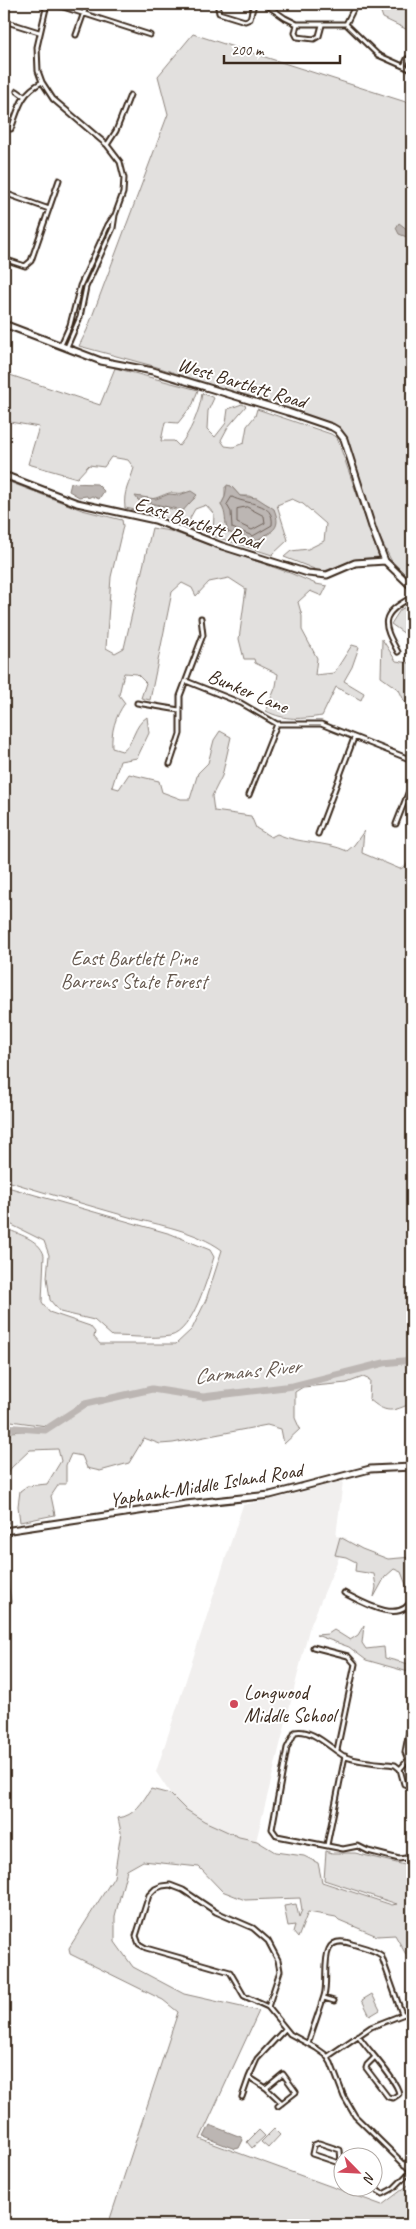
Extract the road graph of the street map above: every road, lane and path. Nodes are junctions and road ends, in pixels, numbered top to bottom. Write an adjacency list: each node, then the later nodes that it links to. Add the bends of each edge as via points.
1 (47, 4): 13 (street)
2 (54, 4): 8 (street)
3 (87, 4): 8 (street)
4 (220, 4): 5 (street, via 219,13 245,21 252,14)
5 (254, 4)
6 (266, 4): 10 (street)
7 (356, 4): 11 (street)
8 (84, 14): 14 (street); 15 (street)
9 (4, 21): 13 (street)
10 (298, 24): 12 (street); 12 (street, via 297,37 314,40 320,36)
11 (346, 24): 12 (street); 16 (street)
12 (322, 25)
13 (40, 32): 21 (street, via 37,61)
14 (76, 35)
15 (150, 35)
16 (378, 55): 17 (street); 19 (street)
17 (373, 59)
18 (407, 59): 19 (street)
19 (404, 66): 20 (street)
20 (412, 70)
21 (42, 82): 24 (street); 26 (street, via 53,98)
22 (17, 91): 24 (street)
23 (130, 95): 26 (street)
24 (24, 96): 25 (street)
25 (11, 129)
26 (107, 145): 30 (street, via 124,172 123,193)
27 (59, 180): 29 (street)
28 (4, 194): 29 (street)
29 (49, 208): 33 (street, via 28,265)
30 (115, 215): 31 (street); 32 (street)
31 (105, 231): 32 (street); 35 (street, via 80,286)
32 (111, 234): 36 (street, via 86,287)
33 (4, 259)
34 (4, 324): 37 (street, West Bartlett Road)
35 (70, 325): 36 (street); 37 (street)
36 (76, 328): 38 (street)
37 (61, 345): 38 (street, West Bartlett Road)
38 (67, 347): 40 (street, West Bartlett Road, via 100,361 153,371 277,408 337,430 344,439)
39 (4, 475): 40 (street, East Bartlett Road, via 84,505 155,520 222,546 308,573 327,576 356,563)
40 (385, 561): 41 (street)
41 (412, 587)
42 (412, 597): 44 (street, via 386,619 386,628)
43 (201, 618): 45 (street, via 202,640)
44 (398, 652)
45 (186, 681): 47 (street); 48 (street, Bunker Lane, via 241,703)
46 (137, 703): 47 (street)
47 (179, 710): 51 (street, via 180,734)
48 (277, 724): 49 (street, Bunker Lane, via 321,724); 53 (street)
49 (354, 738): 50 (street, Bunker Lane); 55 (street)
50 (412, 760)
51 (170, 764)
52 (412, 783): 54 (street)
53 (249, 796)
54 (396, 824)
55 (318, 834)
56 (412, 1467): 57 (street, Yaphank-Middle Island Road, via 370,1469 252,1498)
57 (4, 1531)
58 (344, 1593): 59 (street, via 381,1611 401,1609)
59 (412, 1598)
60 (313, 1647): 62 (street, via 348,1656 355,1664)
61 (412, 1716): 64 (street, via 405,1752)
62 (337, 1750): 63 (street); 67 (street, via 309,1733 295,1732 287,1748 272,1820 272,1829 277,1836)
63 (345, 1756): 65 (street, via 395,1765); 67 (street)
64 (411, 1760): 65 (street)
65 (400, 1769): 66 (street, via 404,1784)
66 (412, 1787)
67 (327, 1845): 68 (street, via 343,1849 358,1846 399,1859)
68 (412, 1857)
69 (324, 1998): 70 (street); 73 (street, via 327,1954 335,1944 349,1942 381,1955); 76 (street)
70 (334, 2001)
71 (268, 2007): 71 (street, via 280,1971 278,1960 265,1937 253,1928 216,1912 183,1890 167,1886 152,1891 136,1932 139,1944 227,1971 244,1996); 74 (street)
72 (412, 2011): 73 (street)
73 (402, 2014): 75 (street)
74 (285, 2029): 76 (street); 79 (street, via 258,2058)
75 (358, 2035): 77 (street); 78 (street)
76 (308, 2044): 77 (street)
77 (327, 2057): 86 (street, via 355,2116)
78 (375, 2057): 78 (street, via 398,2090 399,2094 393,2098 388,2097 366,2068)
79 (249, 2077): 80 (street); 81 (street)
80 (266, 2088): 82 (street); 82 (street, via 283,2074 296,2092)
81 (242, 2097)
82 (282, 2103): 83 (street)
83 (278, 2106)
84 (412, 2159): 86 (street)
85 (342, 2162): 85 (street, via 312,2154 314,2145 340,2150)
86 (404, 2165): 87 (street)
87 (412, 2171): 88 (street)
88 (384, 2194)

